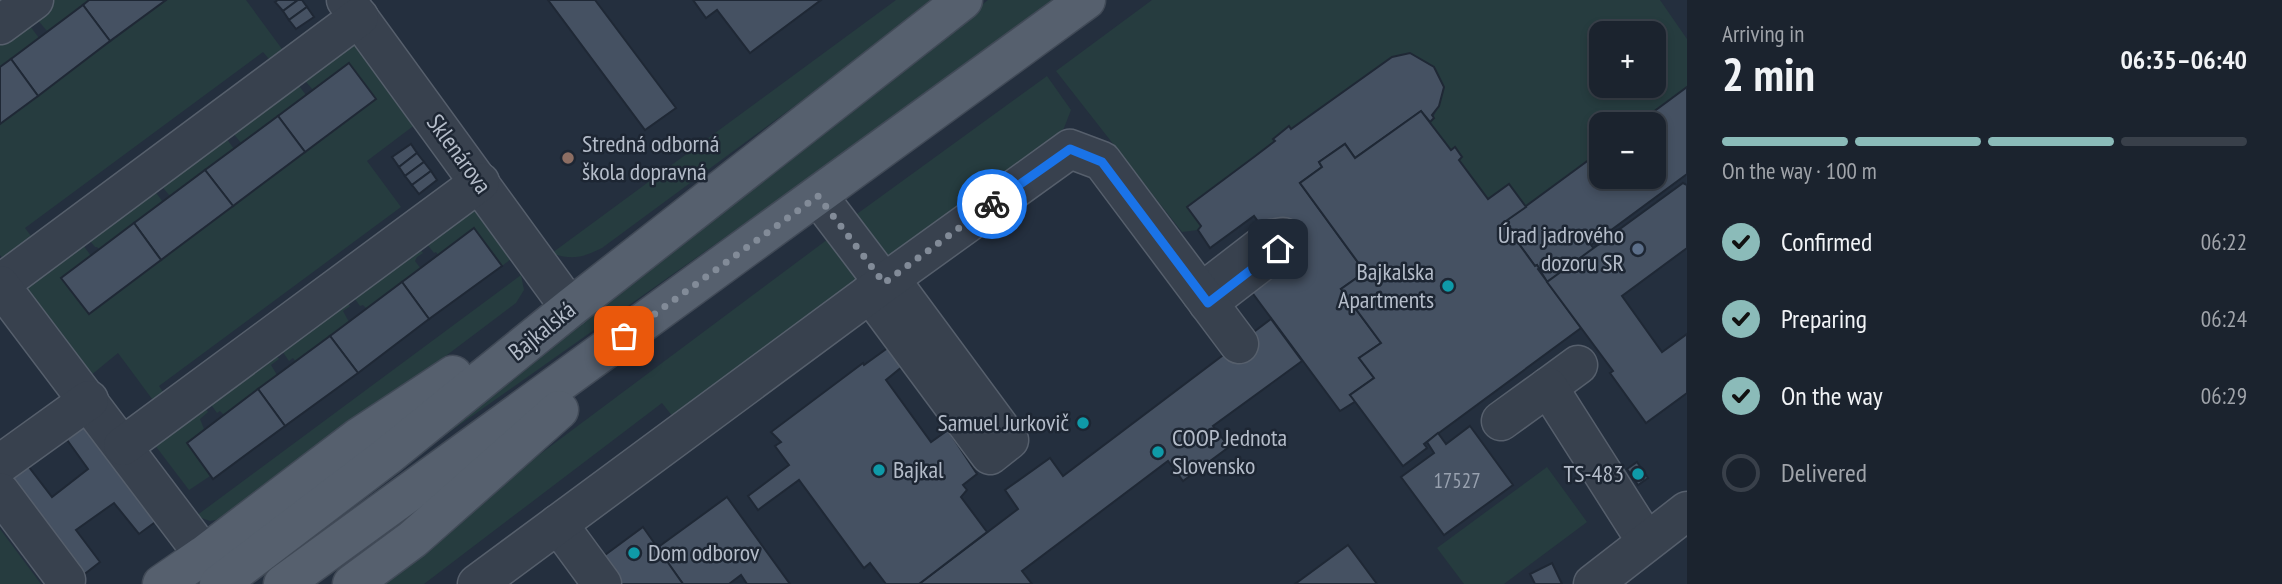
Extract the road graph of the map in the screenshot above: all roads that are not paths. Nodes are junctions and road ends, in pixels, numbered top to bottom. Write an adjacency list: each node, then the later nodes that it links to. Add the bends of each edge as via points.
1 (34, 0): 5 (street)
2 (963, 0): 11 (main road, Bajkalská)
3 (1086, 0): 7 (main road, Bajkalská)
4 (352, 8): 6 (street, Sklenárova); 9 (street)
5 (0, 25)
6 (480, 182): 11 (street, Sklenárova); 15 (street)
7 (818, 196): 8 (main road, Bajkalská); 10 (street)
8 (732, 258): 24 (main road, Bajkalská); 25 (main road, via 413,539)
9 (0, 284): 13 (street)
10 (881, 285): 12 (street, via 1070,149 1102,162); 19 (street)
11 (570, 308): 21 (main road, Bajkalská, via 386,457)
12 (1240, 344)
13 (89, 400): 15 (street); 16 (street)
14 (1501, 421): 20 (street, via 1563,377)
15 (123, 446): 21 (street)
16 (0, 464)
17 (0, 492): 22 (street)
18 (1687, 511): 20 (street)
19 (558, 524): 26 (street); 27 (street)
20 (1646, 541): 28 (street)
21 (212, 569): 23 (main road, Bajkalská)
22 (66, 580)
23 (162, 584)
24 (283, 584)
25 (352, 584)
26 (478, 584)
27 (602, 584)
28 (1593, 584): 29 (street)
29 (1625, 584)

